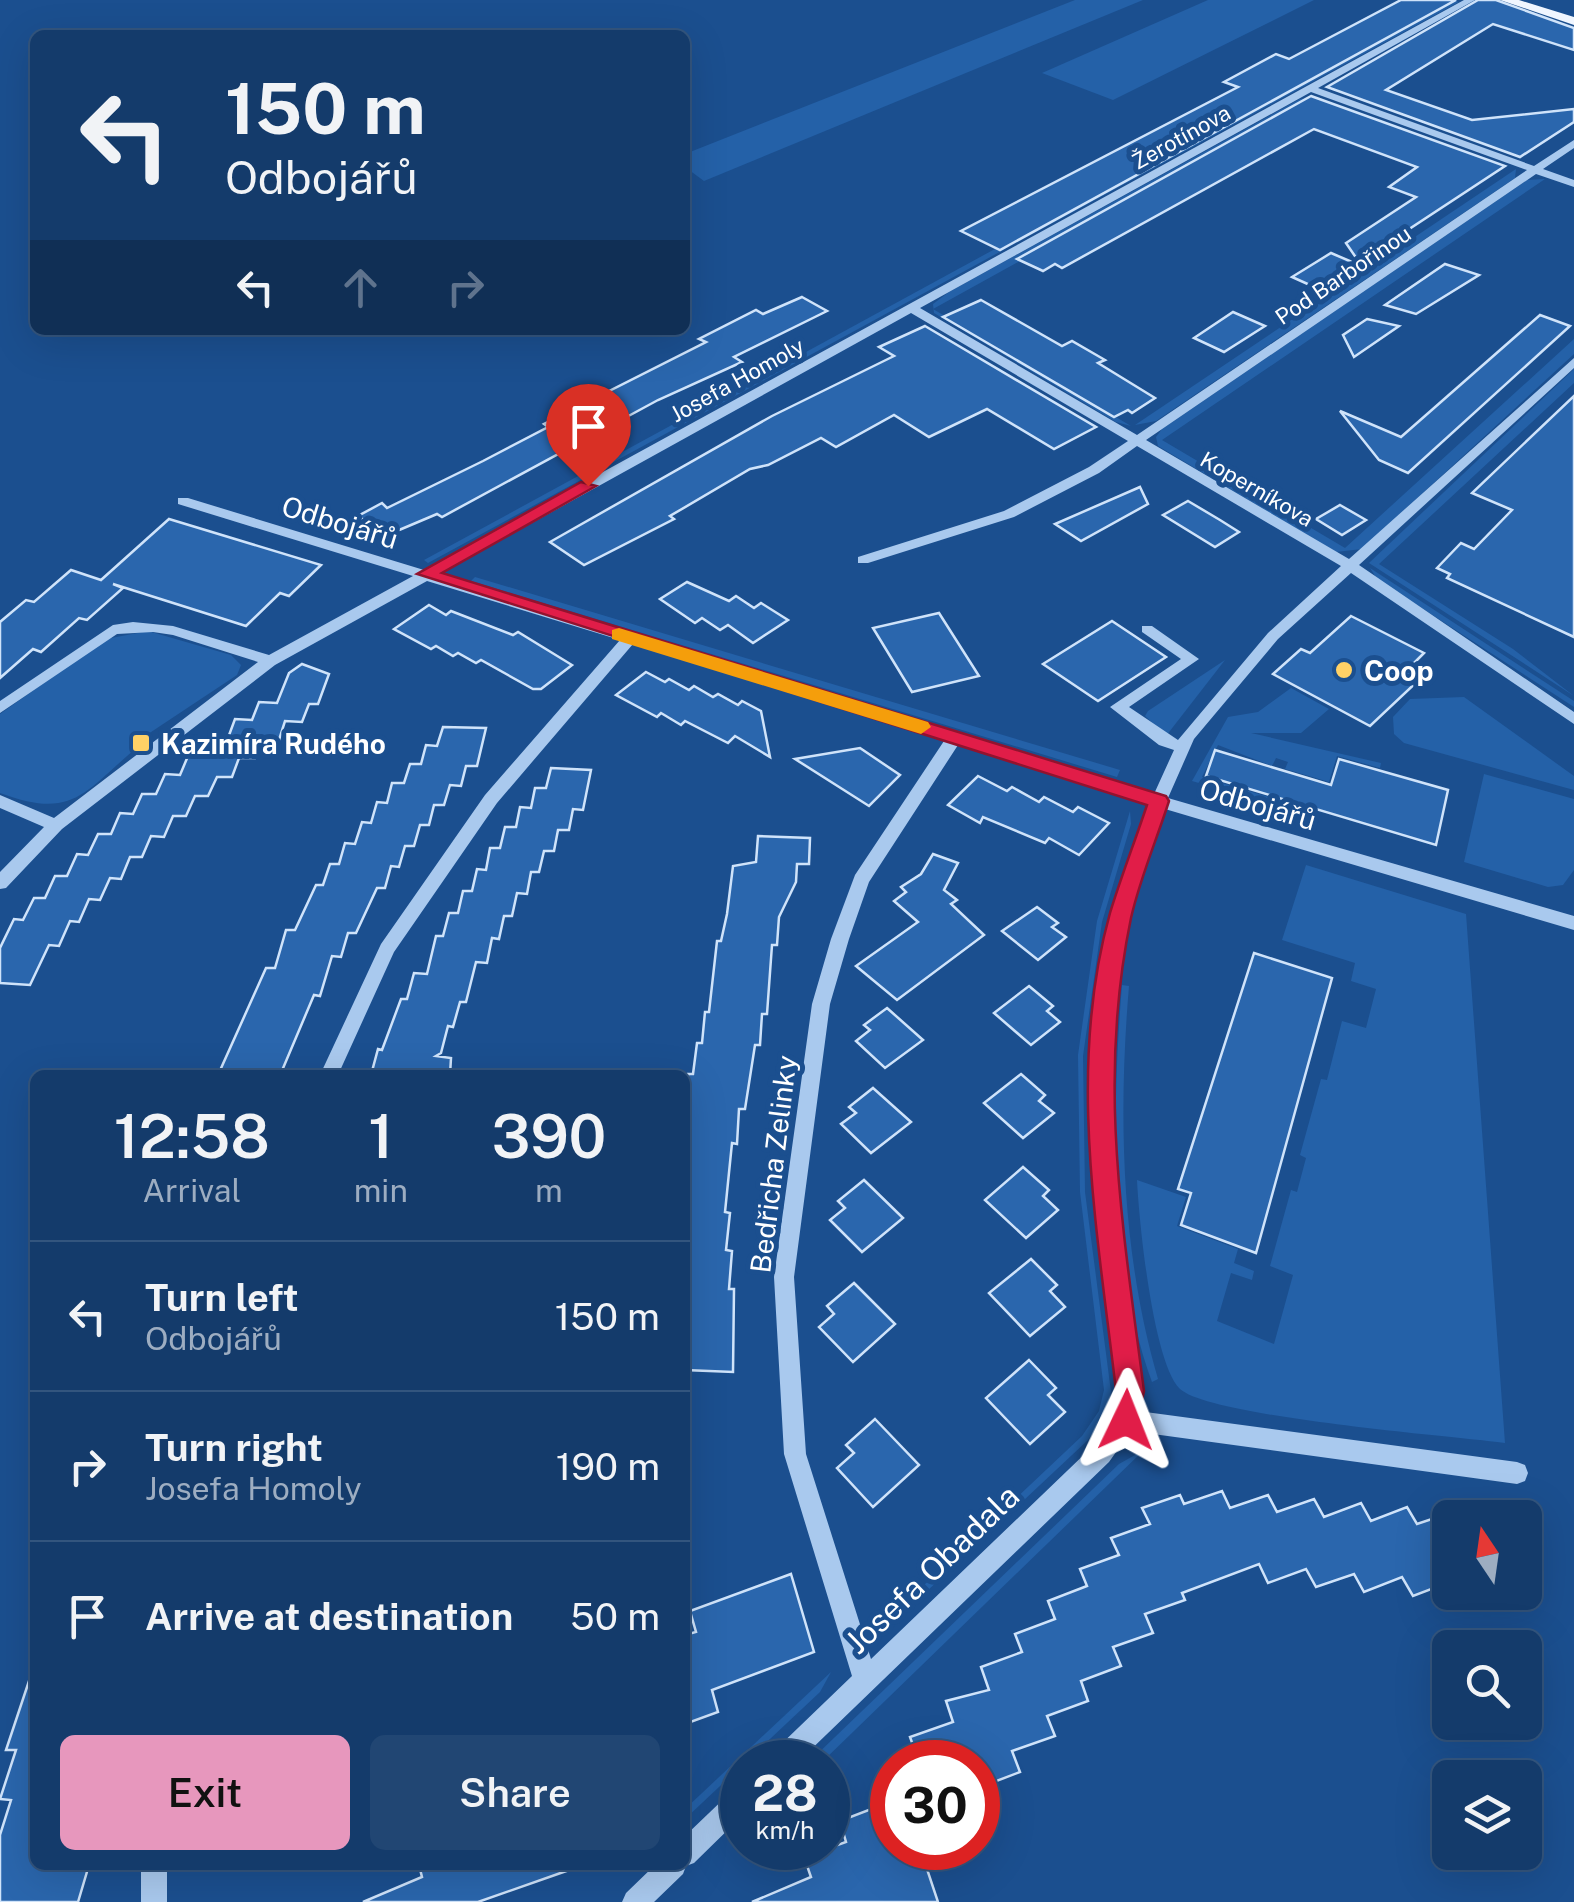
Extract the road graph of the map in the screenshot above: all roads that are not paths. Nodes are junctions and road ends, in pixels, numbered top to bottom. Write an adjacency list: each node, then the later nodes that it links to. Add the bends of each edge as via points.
1 (1471, 0): 4 (street, Žerotínova)
2 (1506, 0): 3 (main road)
3 (1574, 21)
4 (1311, 88): 6 (street); 8 (street, Žerotínova)
5 (1574, 143): 6 (street, Pod Barbořinou)
6 (1535, 170): 7 (street); 10 (street, Pod Barbořinou)
7 (1574, 184)
8 (910, 308): 10 (street, Koperníkova); 14 (street, Josefa Homoly)
9 (1574, 362): 13 (street)
10 (1134, 440): 12 (street, Pod Barbořinou, via 1094,470 1009,514); 13 (street, Koperníkova)
11 (183, 501): 14 (street, Odbojářů)
12 (863, 560)
13 (1352, 568): 19 (street, Koperníkova); 21 (street, via 1273,636)
14 (426, 574): 16 (street, Odbojářů); 17 (street)
15 (1147, 630): 21 (street, via 1192,659 1118,707 1165,741)
16 (630, 638): 20 (street, Odbojářů); 27 (street, via 491,798 387,949)
17 (270, 661): 18 (street, via 157,625 134,626 112,630); 24 (street)
18 (0, 708)
19 (1574, 719)
20 (955, 738): 23 (street, Odbojářů); 30 (street, Bedřicha Zelinky, via 861,880 840,939 822,1004 784,1277 795,1454)
21 (1185, 742): 23 (street)
22 (0, 801): 24 (street)
23 (1159, 801): 26 (street, Odbojářů); 28 (street, via 1120,916 1102,1028 1100,1143 1128,1374)
24 (56, 825): 25 (street)
25 (0, 882)
26 (1574, 923)
27 (331, 1070)
28 (1126, 1420): 29 (street); 30 (street, Josefa Obadala, via 1102,1454)
29 (1516, 1473)
30 (866, 1681): 31 (street, Josefa Obadala)
31 (804, 1740)
32 (720, 1821): 33 (street)
33 (690, 1849)
34 (154, 1870): 36 (street)
35 (669, 1870): 37 (street)
36 (154, 1902)
37 (635, 1902)

